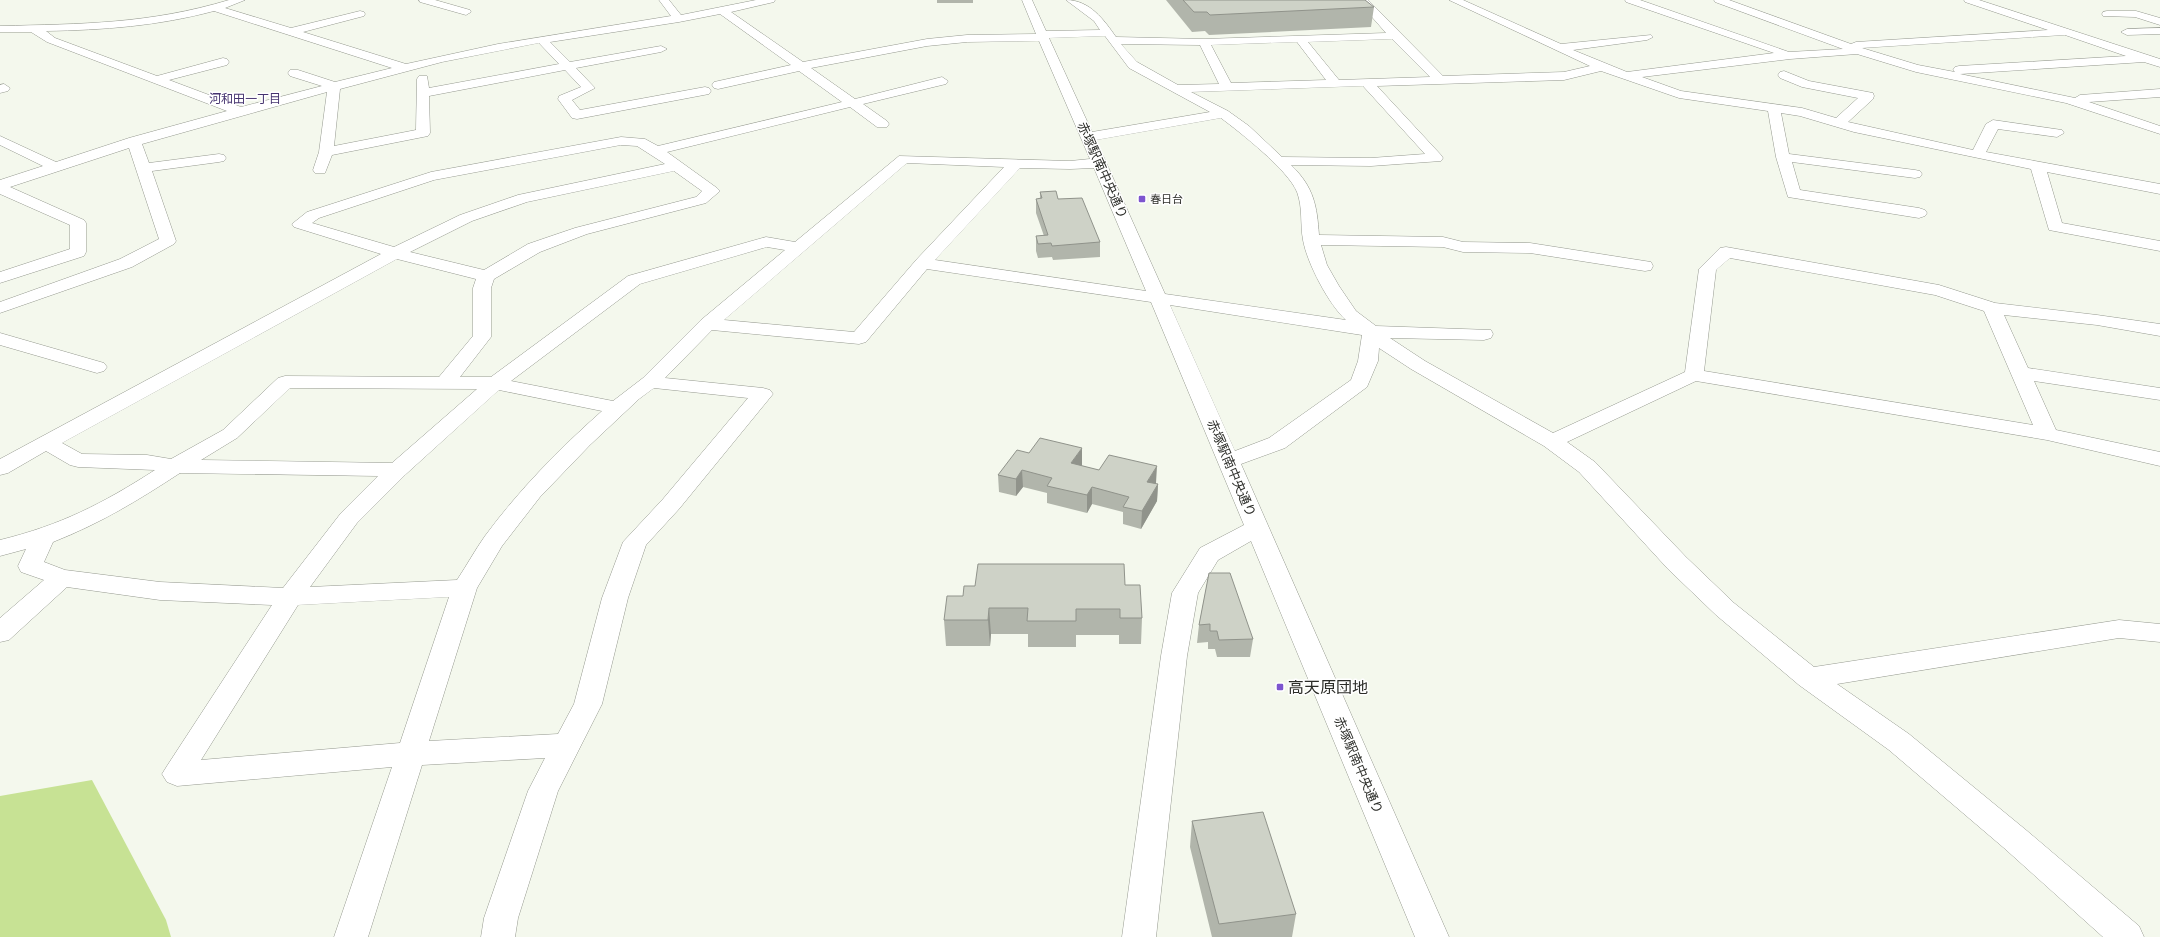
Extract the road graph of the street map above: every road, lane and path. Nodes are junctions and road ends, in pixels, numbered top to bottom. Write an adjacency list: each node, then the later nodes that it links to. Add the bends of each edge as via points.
1 (240, 0): 12 (street)
2 (424, 0): 14 (street)
3 (664, 0): 17 (street)
4 (770, 0): 13 (street)
5 (1027, 0): 25 (street, 赤塚駅南中央通り)
6 (1071, 0): 26 (street, via 1098,19)
7 (1362, 0): 27 (street)
8 (1454, 0): 34 (street)
9 (1630, 0): 39 (street)
10 (1719, 0): 33 (street)
11 (1969, 0): 23 (street)
12 (215, 8): 19 (street, via 170,19 112,26); 22 (street)
13 (723, 11): 17 (street); 47 (street)
14 (466, 12)
15 (360, 14): 22 (street)
16 (2107, 14): 18 (street, via 2136,14)
17 (679, 19): 31 (street)
18 (2160, 22)
19 (33, 28): 20 (street); 30 (street); 52 (street, via 51,40)
20 (0, 29)
21 (2160, 31): 24 (street)
22 (290, 32): 46 (street)
23 (2067, 32): 33 (street); 38 (street)
24 (2127, 32)
25 (1043, 35): 26 (street); 47 (street, via 934,42); 73 (street, 赤塚駅南中央通り)
26 (1111, 36): 32 (street); 60 (street, via 1133,65)
27 (1395, 36): 29 (street); 53 (street)
28 (1646, 36): 34 (street)
29 (1300, 39): 32 (street); 56 (street)
30 (0, 40)
31 (542, 40): 43 (street); 44 (street)
32 (1204, 42): 59 (street)
33 (1847, 46): 37 (street)
34 (1560, 48): 45 (street)
35 (661, 49): 44 (street)
36 (2160, 51): 38 (street)
37 (1862, 52): 39 (street); 48 (street)
38 (2129, 53): 40 (street)
39 (1790, 55): 50 (street)
40 (2144, 58): 42 (street); 48 (street)
41 (223, 62): 52 (street)
42 (2160, 63)
43 (422, 64): 46 (street); 62 (street)
44 (567, 66): 61 (street, via 589,88 564,99 577,115); 62 (street)
45 (1602, 67): 50 (street); 53 (street, via 1564,76)
46 (406, 68): 58 (street)
47 (801, 68): 57 (street); 65 (street)
48 (1930, 72): 64 (street)
49 (294, 73): 58 (street)
50 (1626, 75): 66 (street, via 1650,86 1684,96)
51 (1784, 75): 69 (street, via 1806,84 1868,96)
52 (156, 80): 67 (street)
53 (1440, 80): 55 (street)
54 (942, 81): 65 (street)
55 (1366, 82): 56 (street); 81 (street, via 1436,158 1371,162)
56 (1335, 83): 59 (street)
57 (718, 85)
58 (334, 86): 67 (street); 77 (street)
59 (1227, 87): 60 (street)
60 (1175, 90): 68 (street)
61 (705, 91)
62 (423, 93): 77 (street, via 423,133)
63 (2160, 93): 64 (street)
64 (2069, 100): 71 (street)
65 (850, 102): 70 (street); 76 (street)
66 (1774, 108): 69 (street, via 1802,112); 79 (street)
67 (239, 111): 75 (street)
68 (1223, 114): 73 (street); 81 (street)
69 (1839, 123): 78 (street)
70 (882, 124)
71 (2160, 130)
72 (2057, 133): 78 (street, via 1993,124)
73 (1088, 136): 83 (street, 赤塚駅南中央通り)
74 (0, 140): 84 (street)
75 (134, 141): 84 (street); 87 (street)
76 (656, 151): 85 (street); 97 (street, via 640,142 621,141 431,176 313,215 300,224)
77 (326, 152): 88 (street)
78 (1978, 155): 86 (street)
79 (1783, 156): 89 (street); 93 (street, via 1793,194)
80 (219, 158): 87 (street)
81 (1280, 161): 94 (street, via 1304,191 1310,206)
82 (1016, 163): 83 (street); 96 (street, via 904,159); 98 (street)
83 (1100, 163): 102 (street, 赤塚駅南中央通り)
84 (54, 166): 90 (street)
85 (677, 166): 97 (street, via 523,198 466,218); 100 (street, via 712,191 701,200 581,231 534,248)
86 (2038, 167): 92 (street); 95 (street, via 2055,227)
87 (142, 168): 103 (street, via 168,241 126,264)
88 (320, 170)
89 (1915, 174)
90 (0, 185)
91 (0, 188): 101 (street, via 78,223 78,252)
92 (2160, 189)
93 (1919, 213)
94 (1311, 240): 99 (street, via 1443,242 1463,247 1530,248); 107 (street, via 1319,265 1330,286 1350,315)
95 (2160, 246)
96 (799, 248): 105 (street); 115 (street, via 766,242 634,280)
97 (395, 253): 100 (street); 120 (street)
98 (923, 263): 102 (street); 105 (street, via 859,338)
99 (1645, 266)
100 (486, 276): 113 (street, via 482,288 482,337)
101 (0, 278)
102 (1158, 297): 107 (street); 122 (street, 赤塚駅南中央通り)
103 (0, 308)
104 (1992, 308): 106 (street); 111 (street); 112 (street, via 1939,290 1726,252 1708,269)
105 (708, 324): 114 (street)
106 (2160, 330)
107 (1372, 332): 108 (street); 119 (street, via 1418,365); 122 (street, via 1368,361 1360,383 1277,443)
108 (1484, 334)
109 (0, 339): 110 (street)
110 (97, 367)
111 (2020, 373): 116 (street); 118 (street)
112 (1694, 374): 118 (street); 119 (street)
113 (446, 382): 115 (street); 123 (street, via 285,382 230,434)
114 (650, 382): 117 (street); 135 (street, via 763,394 671,504 635,542 615,598 588,704)
115 (496, 383): 117 (street); 125 (street)
116 (2160, 394)
117 (617, 408): 130 (street, via 532,492 493,542)
118 (2047, 434): 121 (street)
119 (1552, 441): 134 (street, via 1588,467 1677,563 1725,609)
120 (47, 443): 123 (street, via 78,460 148,462); 124 (street)
121 (2160, 459)
122 (1229, 460): 126 (street, 赤塚駅南中央通り)
123 (175, 466): 125 (street); 127 (street, via 127,498 82,522)
124 (0, 468)
125 (397, 470): 131 (street, via 349,518)
126 (1258, 527): 139 (street, via 1209,554 1185,593 1174,656); 140 (street, 赤塚駅南中央通り)
127 (43, 537): 128 (street); 129 (street, via 30,566)
128 (0, 548)
129 (62, 578): 131 (street, via 160,591); 132 (street)
130 (465, 588): 131 (street); 136 (street)
131 (290, 597): 136 (street, via 177,774)
132 (0, 633)
133 (2160, 633): 134 (street, via 2119,629)
134 (1809, 678): 141 (street, via 1899,742)
135 (568, 745): 136 (street); 138 (street, via 543,792 501,918)
136 (410, 754): 137 (street)
137 (350, 937)
138 (498, 937)
139 (1139, 937)
140 (1432, 937)
141 (2127, 937)

